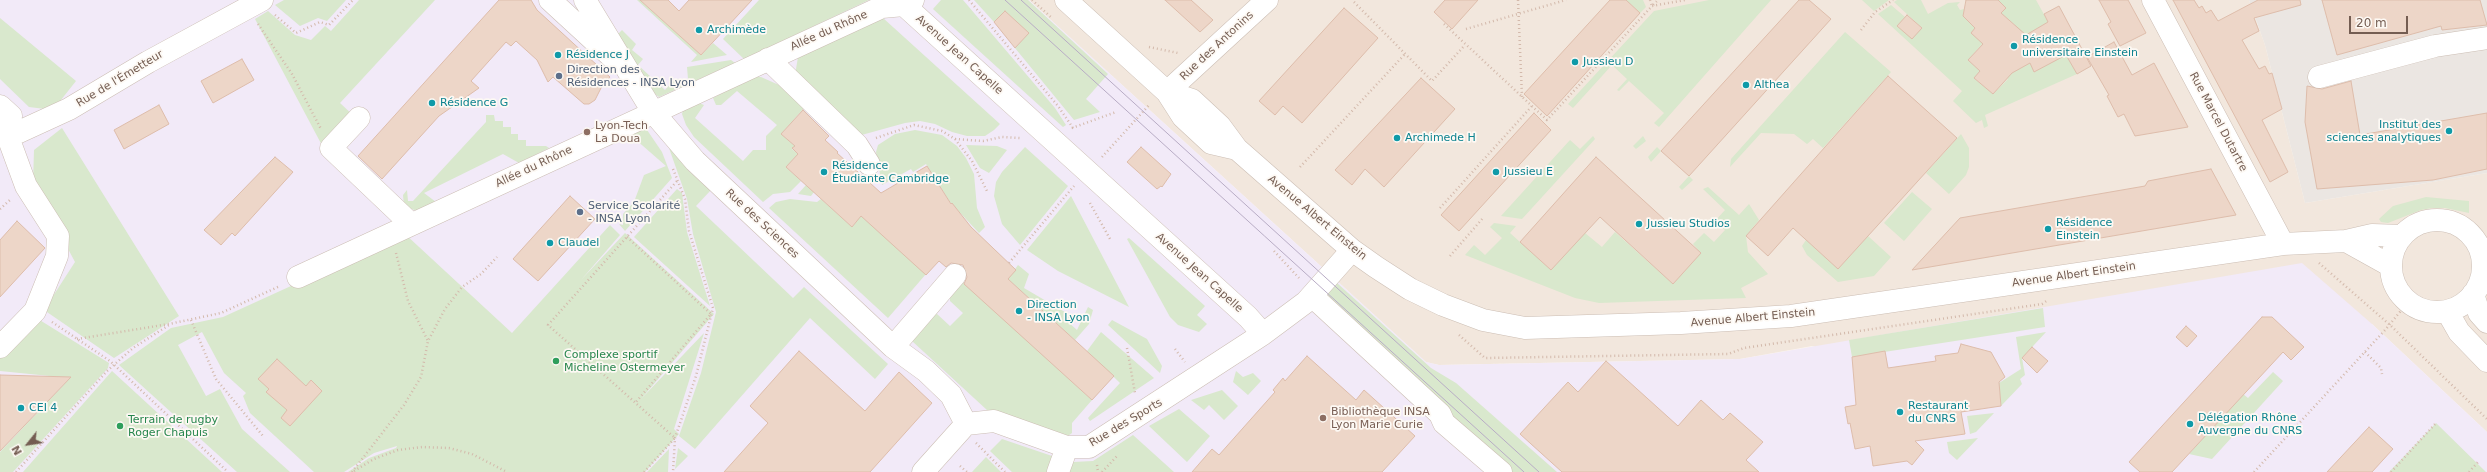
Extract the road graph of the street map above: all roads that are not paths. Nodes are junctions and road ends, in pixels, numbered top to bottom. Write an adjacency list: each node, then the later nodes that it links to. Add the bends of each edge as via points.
1 (550, 0): 10 (street)
2 (585, 0): 10 (street, Rue des Sciences)
3 (1066, 0): 12 (street, Avenue Albert Einstein)
4 (1266, 0): 12 (street, Rue des Antonins)
5 (2153, 0): 22 (street, Rue Marcel Dutartre)
6 (256, 3): 16 (street, Rue de l'Émetteur, via 148,62 70,109)
7 (908, 3): 9 (street, Allée du Rhône, via 882,7); 31 (street, Avenue Jean Capelle)
8 (2487, 38): 11 (street, via 2436,46)
9 (768, 59): 14 (street, Allée du Rhône); 17 (street, via 856,144)
10 (631, 74): 14 (street, Rue des Sciences)
11 (2319, 77)
12 (1167, 92): 23 (street, Avenue Albert Einstein, via 1192,100 1220,126 1237,149)
13 (0, 106): 16 (street, via 11,116)
14 (653, 112): 18 (street, Allée du Rhône); 33 (street, Rue des Sciences, via 695,161)
15 (359, 118): 18 (street, via 331,148 393,196)
16 (4, 136): 32 (street, via 26,186 58,236 57,256 35,311)
17 (868, 164)
18 (411, 224): 26 (street, Allée du Rhône)
19 (2402, 236): 20 (street, via 2413,227 2439,220 2453,223); 21 (street, Avenue Albert Einstein, via 2372,235); 24 (street, via 2396,245)
20 (2481, 238): 27 (street, via 2483,267 2480,281)
21 (2346, 241): 22 (street, Avenue Albert Einstein); 24 (street)
22 (2283, 244): 23 (street, Avenue Albert Einstein, via 1792,316 1555,329 1525,328 1483,320 1410,289)
23 (1352, 250): 28 (street)
24 (2391, 266): 29 (street, via 2393,280 2408,302 2427,310)
25 (955, 275): 33 (street)
26 (298, 277)
27 (2473, 294): 29 (street, via 2462,305); 30 (street, via 2479,313)
28 (1312, 296): 31 (street); 39 (street, via 1440,414 1444,423)
29 (2447, 311): 34 (street, via 2459,332)
30 (2487, 322)
31 (1264, 334): 36 (street, Rue des Sports, via 1098,443 1081,448)
32 (0, 347)
33 (893, 347): 35 (street, Rue des Sciences, via 926,371 951,396)
34 (2487, 361)
35 (966, 424): 36 (street, Rue des Sports, via 994,421); 37 (street)
36 (1067, 447): 38 (street)
37 (923, 472)
38 (1058, 472)
39 (1501, 472)

